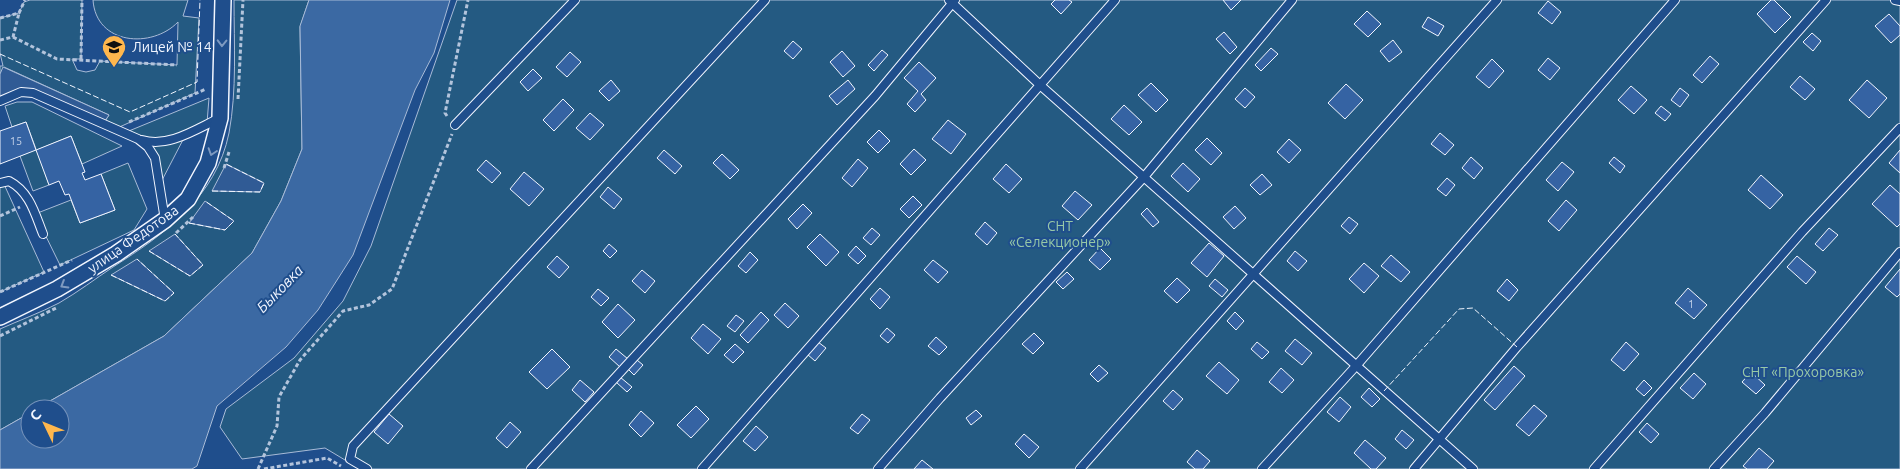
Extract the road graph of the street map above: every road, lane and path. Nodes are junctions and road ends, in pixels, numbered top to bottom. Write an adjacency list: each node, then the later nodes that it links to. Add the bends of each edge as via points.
1 (30, 0): 14 (path)
2 (82, 0): 21 (path)
3 (223, 0): 27 (street, улица Федотова, one-way to 27)
4 (243, 0): 24 (path)
5 (468, 0): 28 (path, via 445,113)
6 (575, 0): 28 (lane)
7 (765, 0): 48 (lane, via 353,446 350,459)
8 (1115, 0): 23 (lane)
9 (1292, 0): 32 (lane)
10 (1497, 0): 40 (lane)
11 (1675, 0): 43 (lane)
12 (1826, 0): 44 (lane, via 1517,348)
13 (1895, 0): 16 (lane)
14 (25, 1): 17 (path)
15 (952, 1): 23 (lane); 49 (lane, via 875,96)
16 (1900, 1)
17 (19, 13): 18 (path); 19 (path)
18 (0, 18)
19 (13, 37): 20 (path); 21 (path, via 57,59)
20 (0, 40)
21 (81, 60): 22 (path)
22 (177, 66)
23 (1040, 85): 32 (lane); 50 (lane)
24 (239, 86)
25 (209, 93): 30 (path, via 209,87)
26 (0, 101): 30 (lane, via 21,92 33,93)
27 (220, 118): 31 (lane, via 174,139 153,144); 36 (street, улица Федотова, one-way to 36, via 212,151 199,182 188,199)
28 (455, 125): 45 (path, via 392,289 369,305 343,311 300,360 279,397 277,426)
29 (1900, 128): 56 (lane, via 1802,232)
30 (115, 129): 31 (lane)
31 (138, 139): 36 (lane, via 155,158)
32 (1144, 177): 40 (lane); 51 (lane)
33 (0, 184): 34 (lane, via 9,181 16,184)
34 (30, 202): 35 (path); 37 (lane)
35 (0, 216)
36 (165, 220): 42 (street, улица Федотова, one-way to 42, via 57,289)
37 (43, 234)
38 (1900, 252): 57 (lane)
39 (74, 259): 41 (path)
40 (1255, 274): 43 (lane); 52 (lane)
41 (0, 292)
42 (0, 317)
43 (1356, 366): 44 (lane); 53 (lane)
44 (1439, 441): 54 (lane); 55 (lane)
45 (258, 469)
46 (264, 469): 47 (path, via 327,458)
47 (346, 469)
48 (367, 469)
49 (531, 469)
50 (702, 469)
51 (878, 469)
52 (1080, 469)
53 (1262, 469)
54 (1414, 469)
55 (1473, 469)
56 (1594, 469)
57 (1714, 469)

